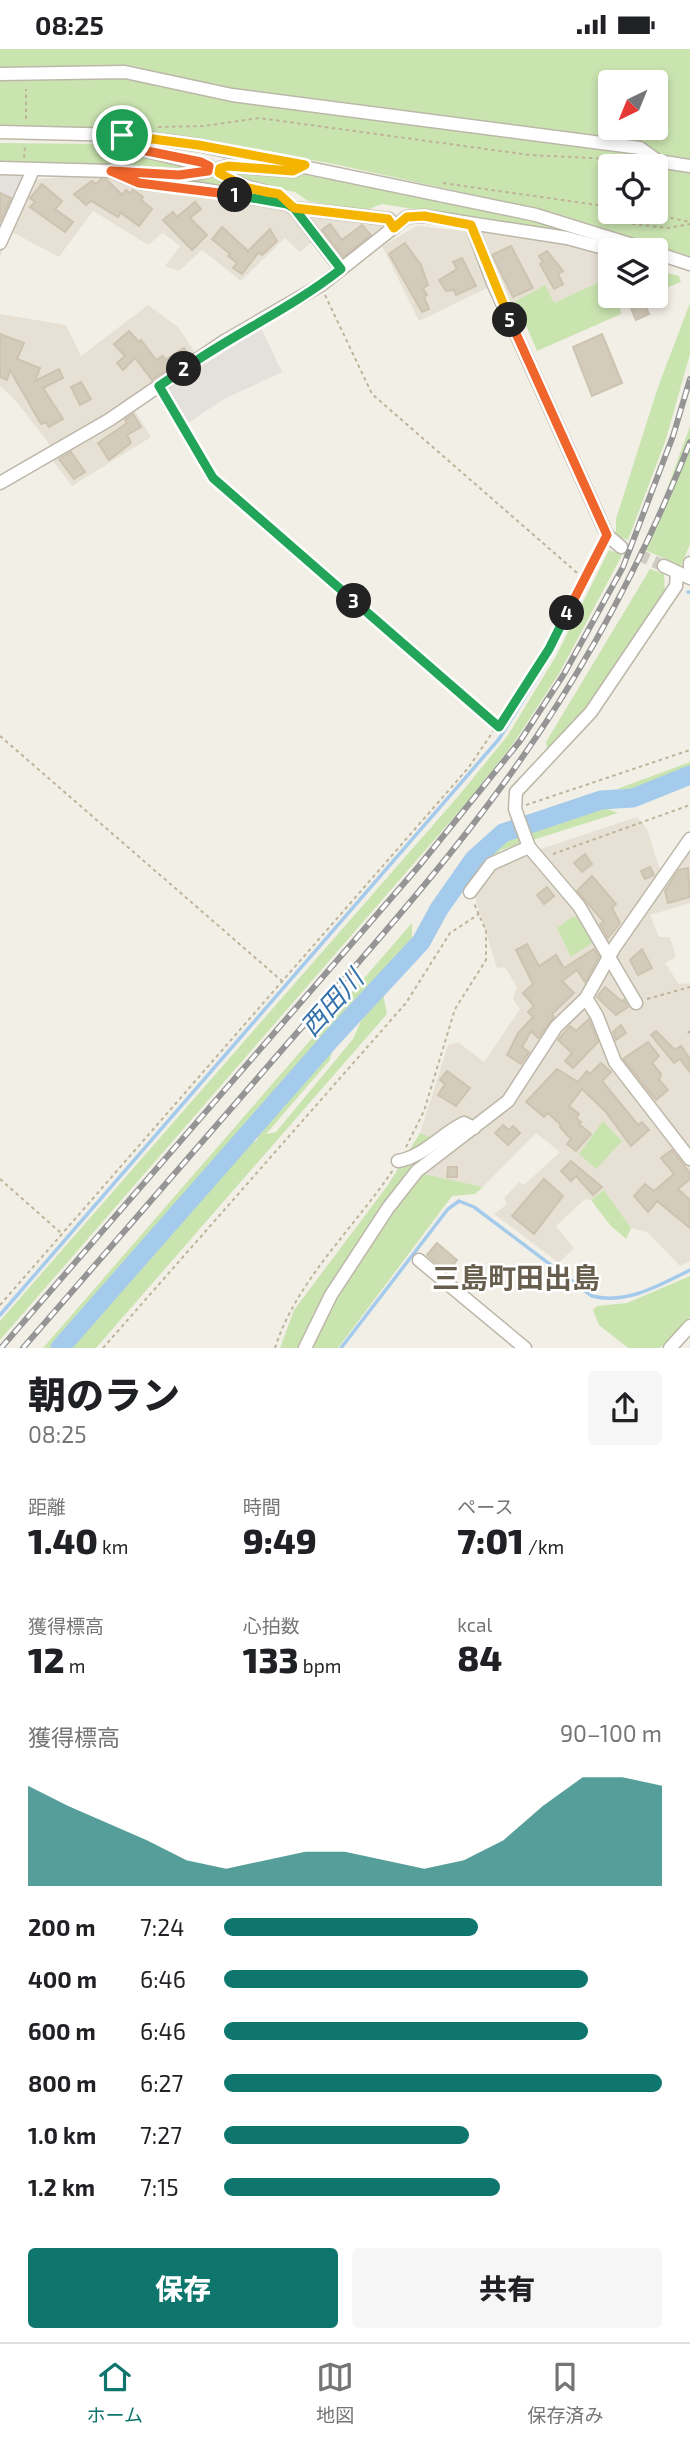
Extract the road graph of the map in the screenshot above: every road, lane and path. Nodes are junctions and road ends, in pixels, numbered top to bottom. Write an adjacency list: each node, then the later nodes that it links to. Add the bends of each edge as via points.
1 (0, 74): 9 (street, via 125,72 232,95 640,148 658,161)
2 (26, 89): 5 (path)
3 (155, 127): 7 (path, via 259,118 530,155)
4 (0, 132): 5 (street)
5 (25, 132): 6 (street); 11 (path)
6 (122, 135): 8 (street); 12 (street, via 137,149 201,162)
7 (598, 158)
8 (305, 165): 12 (street, via 293,171 228,166); 22 (street, via 536,215)
9 (690, 166)
10 (0, 168): 11 (street)
11 (28, 170): 13 (street); 23 (street)
12 (214, 170): 13 (street, via 179,175); 16 (street, via 248,188 279,194)
13 (111, 171): 16 (street, via 139,183)
14 (437, 182): 15 (path)
15 (598, 205)
16 (290, 206): 21 (street, via 388,219); 29 (street)
17 (668, 218): 18 (path)
18 (690, 223): 19 (path, via 668,228)
19 (634, 224)
20 (471, 225): 21 (street, via 424,216 407,217); 24 (street); 33 (street)
21 (394, 228): 29 (street)
22 (610, 238)
23 (0, 243)
24 (598, 246)
25 (668, 257): 26 (street)
26 (676, 260): 27 (street); 28 (street)
27 (668, 261)
28 (690, 264)
29 (341, 269): 30 (street)
30 (321, 285): 31 (street); 38 (path, via 372,394)
31 (159, 386): 32 (street); 39 (path, via 213,478)
32 (0, 484)
33 (607, 535): 34 (street); 38 (path)
34 (621, 547)
35 (664, 566): 36 (street)
36 (677, 573): 37 (street); 43 (street, via 676,586 591,712 521,784)
37 (690, 578)
38 (584, 579): 39 (path, via 549,649)
39 (499, 727): 50 (path)
40 (0, 736): 50 (path)
41 (690, 750): 43 (path)
42 (690, 805): 46 (path)
43 (515, 809): 45 (street)
44 (690, 839): 49 (street)
45 (529, 847): 46 (street); 47 (street, via 491,864)
46 (539, 859): 49 (street, via 579,906)
47 (470, 892): 48 (path)
48 (479, 914): 56 (path, via 486,931 486,960 455,1009 424,1111); 62 (path, via 450,933 405,1003)
49 (610, 956): 52 (street); 53 (street)
50 (283, 982): 58 (path)
51 (690, 987): 53 (path)
52 (586, 998): 54 (street, via 556,1027 508,1101); 55 (street, via 615,1062)
53 (636, 1003)
54 (474, 1128): 56 (street, via 464,1123 412,1159); 64 (street, via 417,1171 388,1207 331,1295)
55 (690, 1159)
56 (398, 1161): 63 (path, via 296,1299)
57 (0, 1179): 58 (path)
58 (62, 1234): 60 (path)
59 (419, 1259): 65 (street)
60 (0, 1305)
61 (690, 1326): 66 (street)
62 (103, 1348)
63 (275, 1348)
64 (305, 1348)
65 (525, 1348)
66 (670, 1348)

